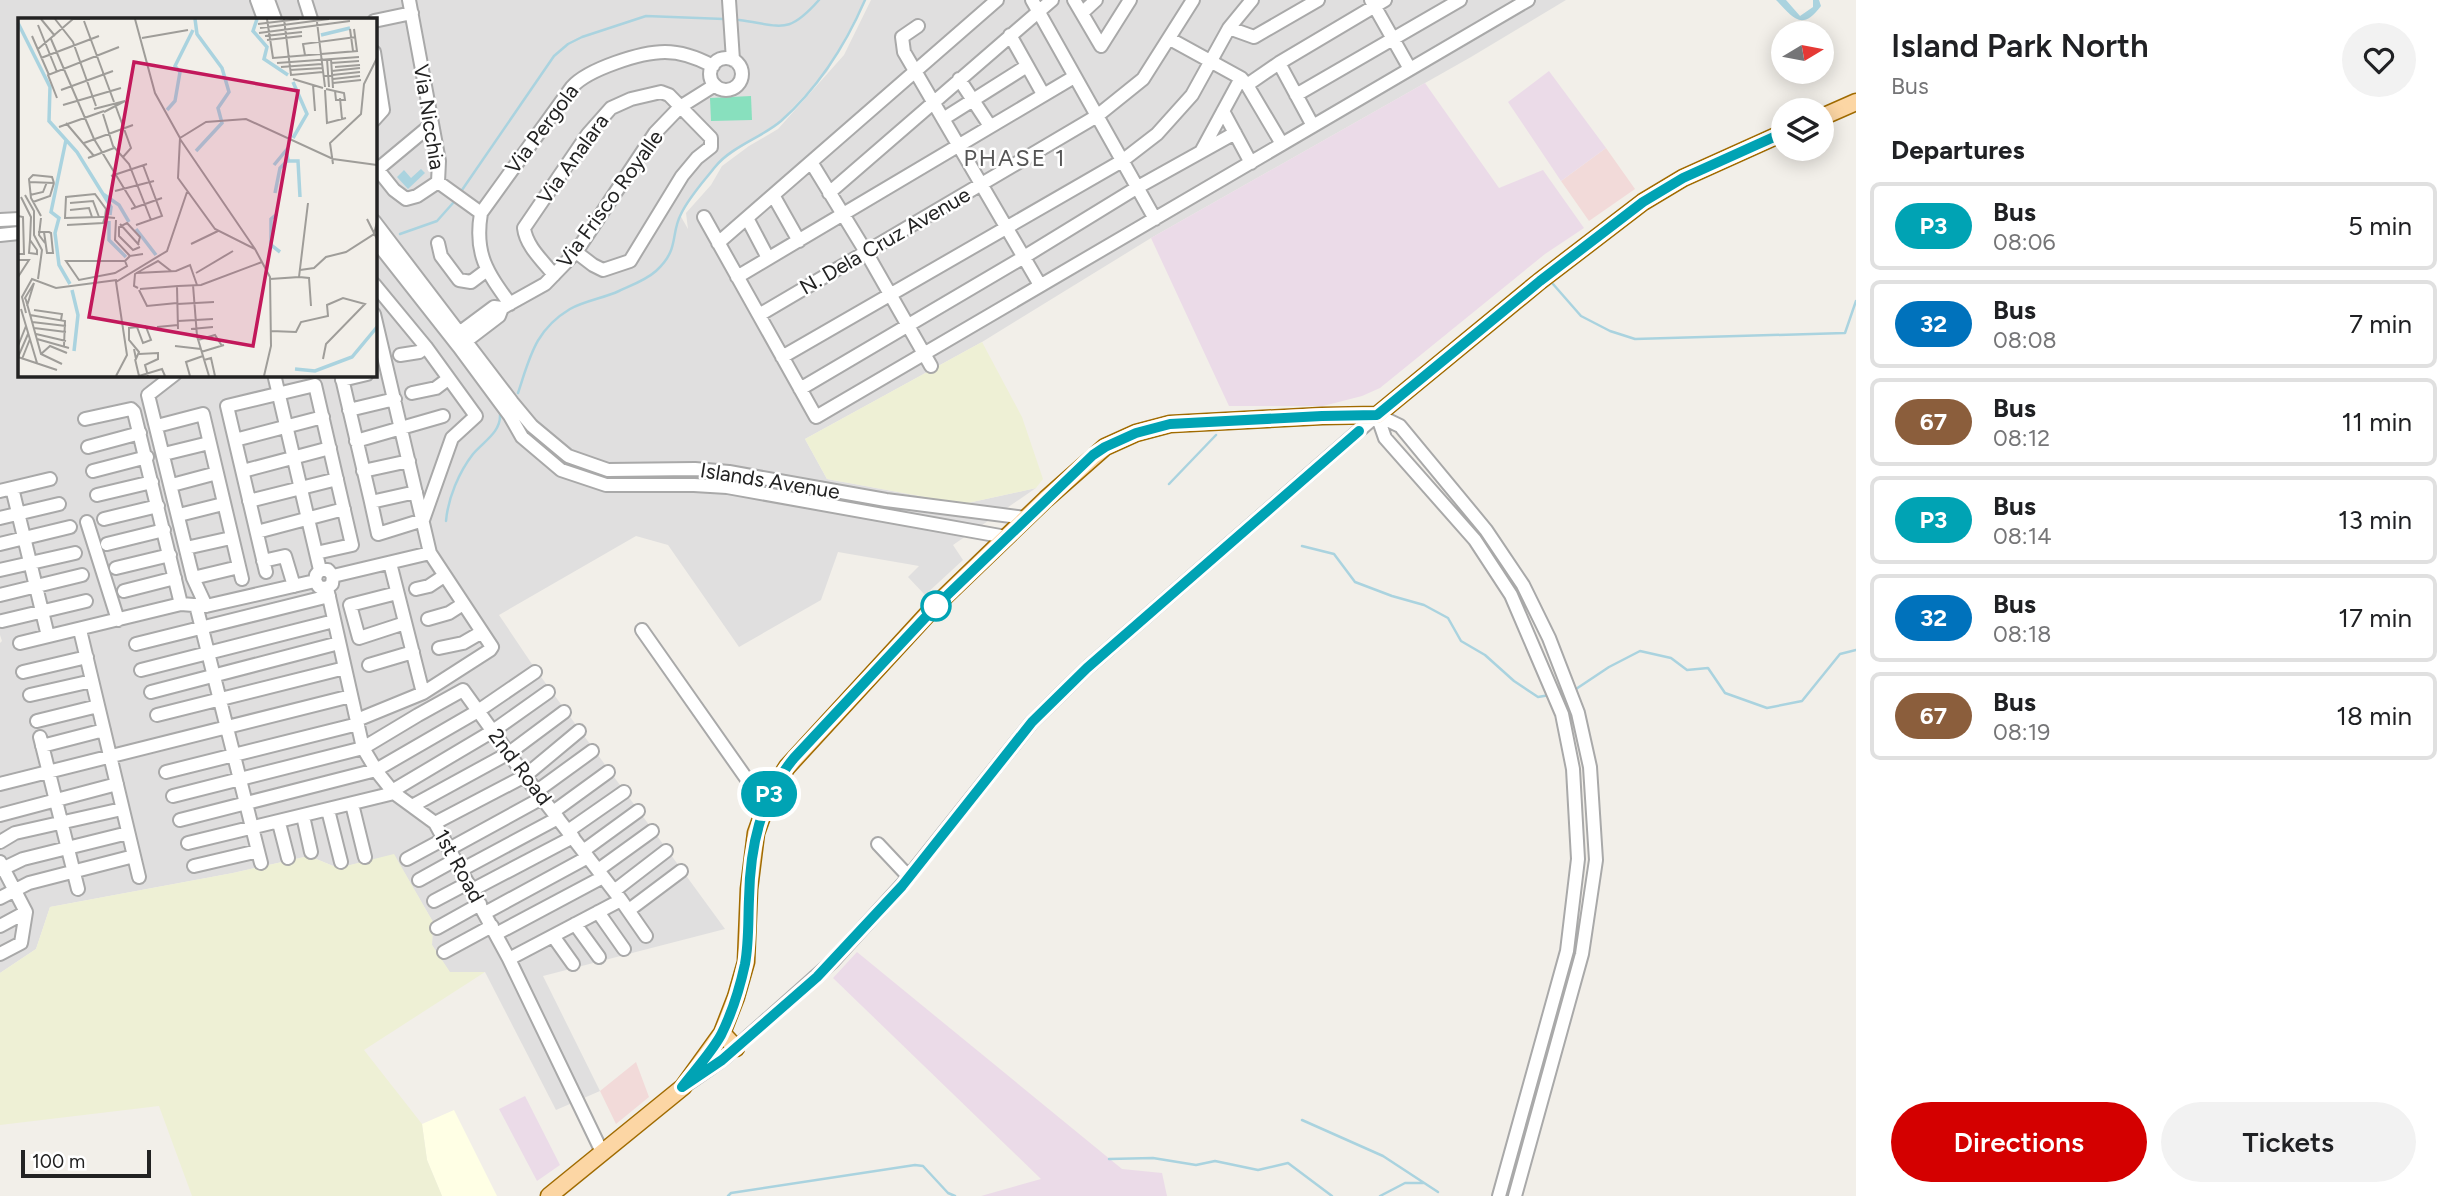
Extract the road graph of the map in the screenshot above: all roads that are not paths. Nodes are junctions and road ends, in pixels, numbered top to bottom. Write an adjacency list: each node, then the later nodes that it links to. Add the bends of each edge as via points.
1 (257, 0): 20 (street)
2 (268, 0): 21 (street)
3 (305, 0): 22 (street)
4 (729, 0): 29 (street)
5 (997, 0): 36 (street)
6 (1052, 0): 16 (street)
7 (1074, 0): 19 (street)
8 (1096, 0): 19 (street)
9 (1130, 0): 19 (street, via 1101,46)
10 (1193, 0): 27 (street, N. Dela Cruz Avenue)
11 (1252, 0): 25 (street)
12 (1318, 0): 25 (street, via 1254,37)
13 (1460, 0): 28 (street)
14 (1528, 0): 17 (street)
15 (1376, 2): 28 (street); 32 (street)
16 (1035, 5): 26 (street); 37 (street)
17 (1506, 6): 35 (street)
18 (411, 7): 23 (street); 52 (street, Via Nicchia)
19 (1082, 13)
20 (264, 18)
21 (275, 18)
22 (311, 18)
23 (376, 20)
24 (918, 26): 36 (street, via 901,39)
25 (1229, 28): 31 (street)
26 (1010, 36): 34 (street); 38 (street)
27 (1170, 39): 31 (street); 49 (street, N. Dela Cruz Avenue, via 1143,79)
28 (1393, 39): 35 (street); 42 (street)
29 (733, 60): 33 (street, via 724,58); 40 (street, via 741,69 739,84 727,90)
30 (376, 62): 50 (street, via 384,101)
31 (1211, 62): 39 (street); 60 (street, via 1192,95 1166,124)
32 (1279, 63): 39 (street); 42 (street)
33 (713, 66): 40 (street, via 710,75); 69 (street, Via Pergola, via 678,53 652,53 580,78)
34 (1027, 66): 41 (street); 43 (street)
35 (1410, 69): 54 (street)
36 (916, 70): 44 (street); 61 (street)
37 (1074, 78): 41 (street); 49 (street)
38 (960, 79): 43 (street); 44 (street)
39 (1244, 81): 47 (street); 58 (street)
40 (715, 85): 46 (street, Via Frisco Royalle)
41 (1043, 94): 53 (street)
42 (1296, 95): 54 (street)
43 (972, 101): 51 (street); 53 (street)
44 (934, 102): 51 (street); 67 (street)
45 (1856, 102): 48 (main road)
46 (680, 107): 84 (street, Via Frisco Royalle, via 655,132); 84 (street, via 711,138 711,147 682,176 630,261 603,270); 89 (street, Via Analara, via 661,92 631,99 611,108 588,134 524,228)
47 (1223, 111): 55 (street); 59 (street)
48 (1834, 112)
49 (1097, 116): 60 (street); 65 (street, N. Dela Cruz Avenue)
50 (376, 118)
51 (943, 119): 57 (street)
52 (432, 124): 63 (street); 64 (street, Via Nicchia)
53 (990, 126): 57 (street)
54 (1313, 126): 58 (street)
55 (1235, 133): 59 (street); 62 (street)
56 (1771, 138): 114 (main road, via 1683,178 1643,202)
57 (959, 144): 65 (street); 70 (street)
58 (1282, 144): 62 (street)
59 (1202, 150): 66 (street)
60 (1122, 161): 66 (street); 77 (street)
61 (811, 162): 67 (street); 68 (street)
62 (1251, 163): 74 (street)
63 (376, 167): 64 (street, via 406,199)
64 (438, 182): 69 (street, Via Nicchia)
65 (981, 185): 77 (street); 85 (street, N. Dela Cruz Avenue)
66 (1138, 187): 74 (street); 86 (street)
67 (829, 193): 70 (street)
68 (773, 195): 72 (street); 81 (street)
69 (481, 213): 88 (street, via 478,244)
70 (845, 215): 81 (street); 85 (street)
71 (704, 217): 83 (street)
72 (747, 218): 83 (street); 87 (street)
73 (18, 219): 75 (street)
74 (1155, 219): 91 (street)
75 (0, 220)
76 (376, 224): 97 (street, Islands Avenue)
77 (1006, 227): 86 (street); 93 (street)
78 (18, 233): 79 (street)
79 (0, 234)
80 (376, 241): 97 (street, Islands Avenue)
81 (799, 241): 87 (street)
82 (438, 243): 88 (street, via 441,256 459,280 471,282)
83 (718, 243): 90 (street)
84 (576, 252): 89 (street, Via Frisco Royalle)
85 (866, 252): 93 (street); 95 (street, N. Dela Cruz Avenue)
86 (1024, 257): 91 (street); 96 (street)
87 (768, 258): 90 (street)
88 (487, 270): 94 (street)
89 (554, 275): 94 (street, Via Frisco Royalle)
90 (737, 276): 95 (street)
91 (1040, 285): 100 (street)
92 (376, 286): 99 (street)
93 (891, 296): 96 (street); 102 (street)
94 (506, 306): 97 (street, Via Frisco Royalle, via 499,316)
95 (759, 315): 102 (street)
96 (909, 326): 100 (street); 109 (street)
97 (459, 339): 153 (street, Islands Avenue, via 532,426 568,456 590,465 608,470 729,472 886,500); 161 (street, Islands Avenue, via 522,437 561,470 585,479 606,485 727,487)
98 (377, 340): 104 (street)
99 (426, 347): 101 (street); 108 (street)
100 (924, 354): 103 (street); 109 (street, via 816,417)
101 (400, 355)
102 (782, 357): 109 (street)
103 (931, 366)
104 (381, 372): 112 (street)
105 (172, 376): 118 (street, via 148,395)
106 (274, 376): 110 (street)
107 (341, 377): 113 (street)
108 (448, 379): 111 (street, via 436,388); 155 (street, via 476,417 453,436)
109 (800, 388)
110 (278, 393): 116 (street, via 316,385); 119 (street); 122 (street, via 227,406)
111 (412, 393)
112 (394, 400): 113 (street); 120 (street)
113 (349, 410): 123 (street)
114 (1377, 415): 153 (main road, via 1186,423 1145,430 1093,455); 159 (street, via 1400,426); 164 (street, via 1385,438); 288 (street, via 1087,668 1032,722)
115 (443, 416): 120 (street)
116 (323, 417): 119 (street); 126 (street)
117 (85, 419): 121 (street, via 131,409)
118 (157, 426): 124 (street, via 203,414); 127 (street)
119 (286, 426): 122 (street); 129 (street)
120 (401, 429): 123 (street); 130 (street)
121 (140, 433): 125 (street); 128 (street)
122 (235, 440): 132 (street)
123 (356, 441): 133 (street)
124 (209, 443): 127 (street); 134 (street)
125 (88, 447)
126 (330, 448): 129 (street); 136 (street)
127 (164, 454): 138 (street)
128 (146, 457): 131 (street); 137 (street)
129 (293, 457): 132 (street); 139 (street)
130 (409, 461): 133 (street); 141 (street)
131 (93, 471)
132 (243, 471): 143 (street)
133 (363, 471): 144 (street)
134 (217, 474): 138 (street); 145 (street)
135 (50, 479): 140 (street)
136 (337, 479): 139 (street); 148 (street)
137 (152, 482): 142 (street); 147 (street)
138 (172, 485): 150 (street)
139 (300, 487): 143 (street); 152 (street)
140 (6, 489): 149 (street)
141 (416, 492): 144 (street); 155 (street)
142 (97, 495)
143 (249, 501): 160 (street)
144 (371, 502): 155 (street, via 379,534)
145 (223, 504): 150 (street); 163 (street)
146 (59, 505): 149 (street)
147 (158, 506): 154 (street); 158 (street)
148 (344, 509): 152 (street); 169 (street, via 352,545)
149 (18, 514): 151 (street); 162 (street)
150 (179, 515): 167 (street)
151 (0, 518)
152 (308, 518): 160 (street); 169 (street)
153 (1026, 518): 161 (main road)
154 (104, 519)
155 (423, 520): 170 (street)
156 (86, 522): 194 (street)
157 (70, 527): 162 (street)
158 (164, 530): 166 (street); 171 (street)
159 (1486, 530): 164 (street); 316 (street, via 1523,584 1578,713 1590,766 1596,860 1582,954)
160 (257, 533): 182 (street, via 265,567 285,556)
161 (1006, 537): 253 (main road, via 926,615 794,758)
162 (24, 538): 165 (street); 172 (street)
163 (231, 538): 167 (street); 180 (street, via 240,573)
164 (1475, 540): 315 (street, via 1511,595 1562,714 1573,769 1578,859 1567,951)
165 (0, 544)
166 (107, 544)
167 (186, 548): 180 (street)
168 (75, 553): 172 (street)
169 (316, 553): 177 (street)
170 (430, 553): 173 (street); 178 (street)
171 (170, 555): 174 (street); 179 (street)
172 (30, 563): 175 (street); 181 (street)
173 (390, 563): 183 (street); 186 (street)
174 (116, 568)
175 (0, 570)
176 (82, 575): 181 (street)
177 (318, 576): 182 (street); 183 (street, via 328,570)
178 (444, 576): 184 (street); 190 (street)
179 (175, 578): 185 (street); 189 (street)
180 (193, 578): 191 (street)
181 (36, 586): 187 (street); 192 (street)
182 (294, 586): 191 (street)
183 (330, 587): 196 (street, 1st Road); 198 (street)
184 (416, 589)
185 (124, 591)
186 (397, 593): 197 (street); 197 (street, via 350,605 359,638)
187 (0, 595)
188 (86, 601): 192 (street)
189 (181, 604): 191 (street); 194 (street)
190 (463, 604): 193 (street); 201 (street)
191 (201, 605): 198 (street)
192 (42, 611): 195 (street); 202 (street)
193 (428, 619)
194 (118, 620): 199 (street)
195 (2, 621)
196 (334, 621): 204 (street, 1st Road); 208 (street)
197 (405, 623): 207 (street)
198 (202, 628): 205 (street); 208 (street)
199 (80, 630): 202 (street); 209 (street)
200 (642, 630): 253 (street)
201 (482, 632): 206 (street, via 463,643); 219 (street, via 491,650)
202 (48, 636): 203 (street)
203 (20, 643)
204 (339, 643): 211 (street, 1st Road); 215 (street)
205 (136, 645)
206 (439, 648)
207 (413, 652): 210 (street); 219 (street)
208 (208, 653): 212 (street); 215 (street)
209 (87, 657): 213 (street); 216 (street)
210 (369, 665)
211 (345, 668): 221 (street, 1st Road); 222 (street)
212 (141, 670)
213 (23, 672)
214 (534, 672): 224 (street)
215 (214, 676): 217 (street); 222 (street)
216 (92, 681): 220 (street); 223 (street)
217 (151, 692)
218 (548, 692): 232 (street)
219 (423, 693): 228 (street)
220 (30, 695)
221 (351, 696): 228 (street, 1st Road); 229 (street)
222 (219, 700): 226 (street); 229 (street)
223 (98, 706): 227 (street); 230 (street)
224 (478, 711): 232 (street, 2nd Road); 233 (street, 2nd Road, via 463,690); 238 (street)
225 (564, 712): 235 (street)
226 (157, 715)
227 (37, 721)
228 (358, 722): 233 (street, 1st Road); 236 (street)
229 (227, 728): 236 (street); 237 (street)
230 (104, 730): 237 (street); 239 (street, via 41,741)
231 (579, 731): 242 (street)
232 (493, 732): 235 (street, 2nd Road); 246 (street)
233 (363, 748): 238 (street, 1st Road); 243 (street)
234 (592, 751): 248 (street)
235 (509, 753): 242 (street, 2nd Road); 254 (street)
236 (233, 755): 240 (street); 243 (street)
237 (110, 756): 239 (street); 245 (street)
238 (376, 770): 246 (street, 1st Road); 251 (street)
239 (49, 772): 244 (street); 250 (street)
240 (166, 772)
241 (608, 772): 259 (street)
242 (526, 776): 248 (street, 2nd Road); 263 (street)
243 (239, 779): 249 (street); 251 (street)
244 (0, 784)
245 (117, 784): 250 (street); 255 (street)
246 (393, 792): 252 (street); 254 (street, 1st Road)
247 (624, 792): 268 (street)
248 (540, 794): 259 (street, 2nd Road); 275 (street)
249 (173, 796)
250 (56, 799): 258 (street); 264 (street)
251 (245, 803): 261 (street); 265 (street)
252 (352, 804): 256 (street); 278 (street)
253 (765, 804): 311 (main road, via 752,859 746,962)
254 (412, 806): 263 (street, 1st Road)
255 (122, 809): 264 (street); 267 (street)
256 (328, 810): 260 (street); 281 (street)
257 (638, 811): 276 (street)
258 (0, 815)
259 (556, 815): 268 (street, 2nd Road); 275 (street)
260 (303, 816): 262 (street); 274 (street)
261 (180, 820)
262 (279, 822): 265 (street); 279 (street)
263 (435, 822): 275 (street, 1st Road)
264 (62, 823): 269 (street, via 15,833); 272 (street)
265 (252, 830): 270 (street); 283 (street, via 259,857)
266 (652, 831): 286 (street)
267 (128, 833): 272 (street); 277 (street)
268 (571, 834): 276 (street, 2nd Road); 290 (street)
269 (0, 842)
270 (188, 843)
271 (878, 844): 288 (street)
272 (68, 847): 282 (street); 284 (street)
273 (666, 851): 294 (street)
274 (312, 852)
275 (452, 854): 280 (street); 289 (street); 290 (street, 1st Road)
276 (586, 854): 286 (street, 2nd Road); 296 (street)
277 (134, 856): 284 (street); 287 (street)
278 (365, 857)
279 (288, 858)
280 (407, 859)
281 (341, 862)
282 (1, 866): 292 (street)
283 (194, 866)
284 (74, 870): 291 (street); 292 (street)
285 (681, 870): 294 (street)
286 (601, 873): 294 (street, 2nd Road); 302 (street)
287 (138, 877)
288 (909, 877): 312 (street, via 817,977)
289 (419, 880)
290 (470, 886): 295 (street); 296 (street, 1st Road)
291 (78, 889)
292 (15, 891): 293 (street); 297 (street)
293 (0, 898)
294 (621, 900): 298 (street); 304 (street, 2nd Road)
295 (434, 901)
296 (482, 909): 301 (street); 302 (street, 1st Road)
297 (26, 912): 300 (street); 307 (street, via 21,943)
298 (598, 912): 299 (street); 305 (street)
299 (575, 924): 303 (street); 308 (street)
300 (0, 926)
301 (437, 928)
302 (494, 930): 306 (street); 309 (street, 1st Road)
303 (552, 936): 309 (street); 310 (street)
304 (646, 936)
305 (624, 950)
306 (444, 952)
307 (0, 954)
308 (599, 957)
309 (509, 959): 314 (street, 1st Road)
310 (573, 964)
311 (722, 1033): 312 (main road); 313 (main road)
312 (736, 1048): 313 (street)
313 (682, 1087): 314 (main road)
314 (601, 1152): 317 (main road)
315 (1499, 1194)
316 (1515, 1195)
317 (549, 1196)

